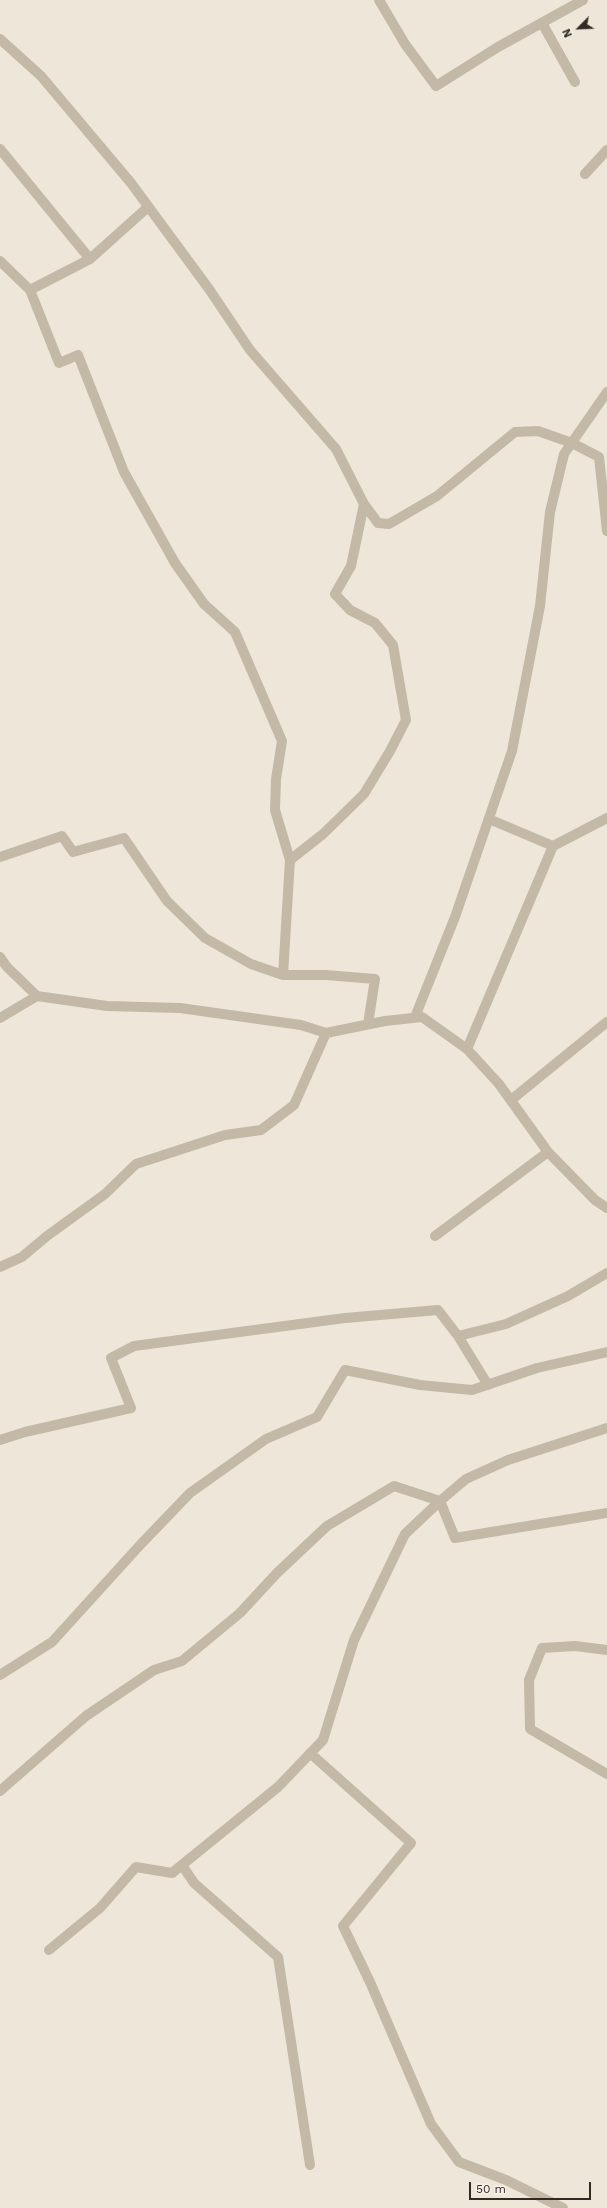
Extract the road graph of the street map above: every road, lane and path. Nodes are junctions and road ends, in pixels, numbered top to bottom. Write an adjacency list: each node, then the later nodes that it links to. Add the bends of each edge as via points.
1 (379, 0): 3 (street, via 405,44 436,86)
2 (578, 1): 3 (street)
3 (542, 23): 5 (street)
4 (1, 41): 9 (street, via 41,76)
5 (575, 82)
6 (0, 149): 10 (street)
7 (607, 150): 8 (street)
8 (585, 174)
9 (148, 207): 10 (street); 15 (street, via 209,289 250,350 336,449)
10 (90, 259): 12 (street)
11 (0, 261): 12 (street)
12 (30, 290): 21 (street, via 59,363 78,355 124,472 175,563 204,604 235,632 282,741 276,779 275,810)
13 (607, 392): 14 (street)
14 (572, 443): 15 (street, via 538,431 514,432 437,496 389,524 378,523); 16 (street, via 599,457); 18 (street, via 564,454 550,512 540,606 512,751)
15 (364, 504): 21 (street, via 351,566 335,594 350,610 375,623 393,645 406,720 364,794 323,834)
16 (607, 531)
17 (607, 818): 19 (street)
18 (489, 819): 19 (street); 25 (street, via 455,917)
19 (553, 846): 30 (street)
20 (0, 857): 23 (street, via 62,836 73,852 124,838 167,901 205,938 251,964)
21 (290, 860): 23 (street)
22 (0, 957): 24 (street)
23 (283, 975): 28 (street, via 375,979)
24 (38, 996): 26 (street); 29 (street, via 107,1006 180,1008 302,1025)
25 (415, 1017): 28 (street); 30 (street, via 422,1017)
26 (0, 1018)
27 (607, 1022): 31 (street)
28 (368, 1024): 29 (street)
29 (326, 1033): 35 (street, via 294,1105 261,1130 225,1135 136,1164 105,1194 22,1257)
30 (467, 1049): 31 (street)
31 (511, 1100): 32 (street)
32 (548, 1152): 33 (street, via 595,1200); 34 (street)
33 (607, 1208)
34 (435, 1236)
35 (0, 1267)
36 (607, 1273): 37 (street, via 568,1296 506,1324)
37 (458, 1336): 39 (street); 41 (street, via 438,1310 345,1318 134,1346 111,1358 130,1408)
38 (607, 1352): 39 (street, via 537,1368)
39 (488, 1385): 45 (street, via 472,1390 428,1386 345,1370 317,1417 266,1439 190,1494 52,1642)
40 (607, 1428): 42 (street, via 508,1460 466,1479)
41 (0, 1440)
42 (440, 1501): 43 (street, via 455,1538); 46 (street, via 405,1534 354,1640 323,1740); 48 (street, via 394,1486 327,1526 234,1618 182,1661 154,1670 86,1716)
43 (607, 1513)
44 (607, 1650): 47 (street, via 575,1646 542,1648 529,1680 530,1729)
45 (0, 1675)
46 (310, 1753): 49 (street, via 278,1787); 52 (street, via 411,1843 343,1926 431,2124 459,2162 506,2180)
47 (607, 1774)
48 (0, 1791)
49 (182, 1865): 50 (street, via 172,1873 136,1867 100,1908); 51 (street, via 194,1884 278,1957)
50 (49, 1950)
51 (310, 2165)
52 (563, 2208)

